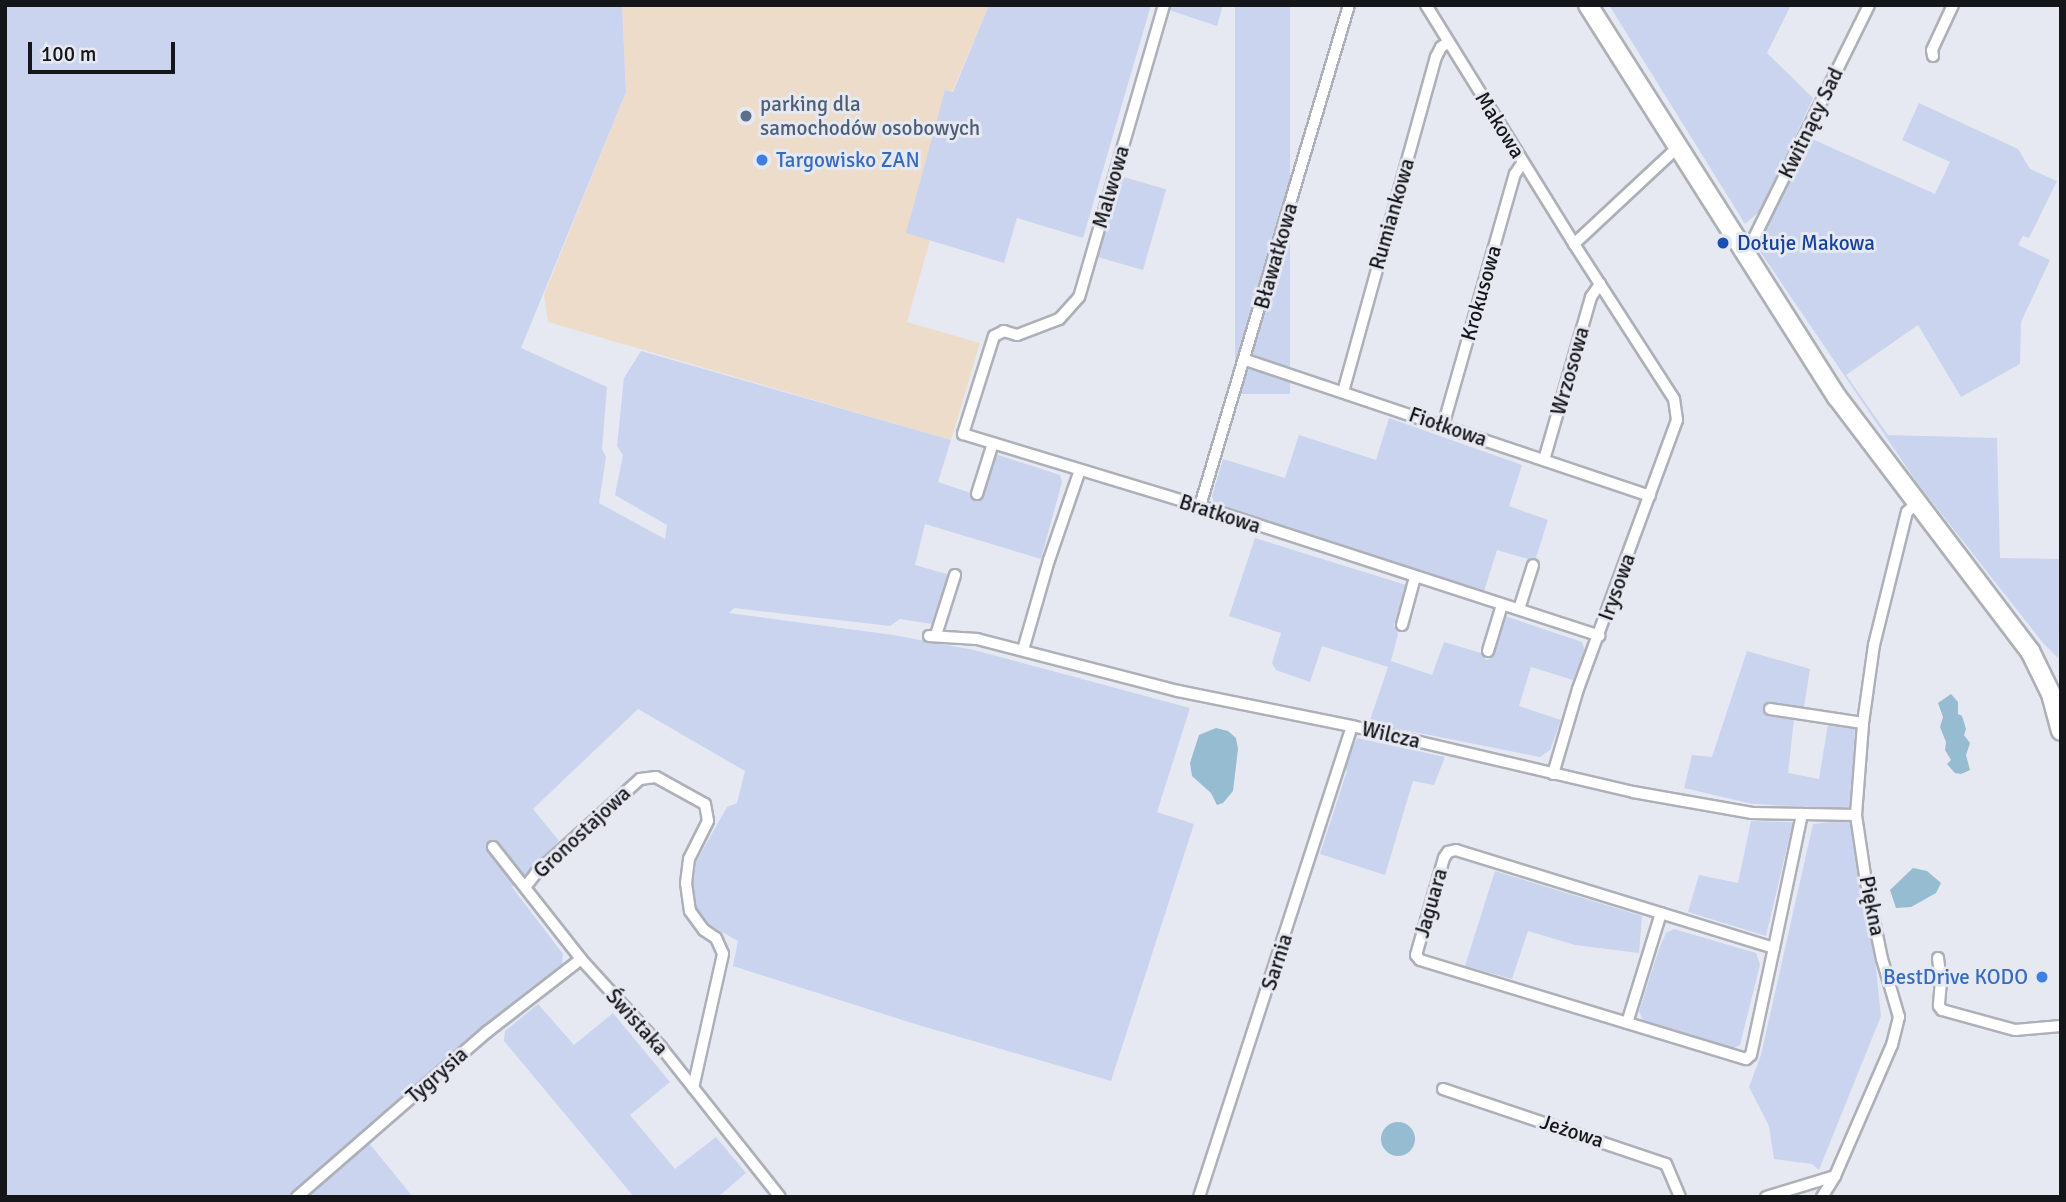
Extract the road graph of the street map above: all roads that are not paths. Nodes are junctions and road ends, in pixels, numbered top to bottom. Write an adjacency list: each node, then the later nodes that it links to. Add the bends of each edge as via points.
1 (1164, 5): 14 (street, Malwowa, via 1079,297 1059,319)
2 (1349, 5): 15 (street, Bławatkowa)
3 (1426, 5): 7 (street, Makowa)
4 (1588, 5): 9 (main road)
5 (1869, 5): 11 (street, Kwitnący Sad)
6 (1953, 5): 8 (street)
7 (1449, 42): 10 (street, Makowa); 16 (street, Rumiankowa, via 1436,57)
8 (1933, 56)
9 (1678, 147): 12 (street); 24 (main road, via 1832,389)
10 (1523, 162): 12 (street, Makowa); 18 (street, Krokusowa, via 1515,174)
11 (1752, 240)
12 (1574, 244): 13 (street, Makowa)
13 (1600, 284): 17 (street, Makowa); 20 (street, Wrzosowa, via 1591,297)
14 (1017, 335): 19 (street, Bratkowa, via 1004,331 994,336 963,434)
15 (1246, 360): 16 (street, Fiołkowa); 25 (street, Bławatkowa)
16 (1343, 392): 18 (street, Fiołkowa)
17 (1674, 399): 23 (street, Irysowa, via 1677,420)
18 (1443, 426): 20 (street, Fiołkowa)
19 (993, 443): 21 (street, Bratkowa); 22 (street)
20 (1544, 460): 23 (street, Fiołkowa)
21 (1080, 470): 25 (street, Bratkowa); 33 (street)
22 (977, 494)
23 (1650, 496): 32 (street, Irysowa)
24 (1917, 503): 36 (street, Piękna, via 1907,512 1874,645); 38 (main road, via 2033,656 2051,694)
25 (1200, 506): 28 (street, Bratkowa)
26 (1533, 565): 30 (street)
27 (955, 575): 33 (street, Wilcza, via 933,636 977,639)
28 (1415, 577): 29 (street, Bratkowa); 31 (street)
29 (1503, 605): 30 (street, Bratkowa); 34 (street)
30 (1519, 609): 32 (street, Bratkowa)
31 (1402, 625)
32 (1599, 636): 39 (street, Irysowa)
33 (1023, 650): 37 (street, Wilcza, via 1178,691)
34 (1488, 651)
35 (1770, 709): 36 (street)
36 (1863, 723): 41 (street, Piękna)
37 (1352, 726): 39 (street, Wilcza); 55 (street, Sarnia)
38 (2061, 731)
39 (1553, 774): 40 (street, Wilcza, via 1752,813)
40 (1802, 814): 41 (street, Wilcza); 45 (street, Jaguara)
41 (1856, 815): 52 (street, Piękna, via 1874,920 1899,1017 1892,1045)
42 (493, 848): 43 (street, Świstaka)
43 (526, 886): 47 (street, Świstaka); 50 (street, Gronostajowa, via 640,779 656,777 705,804 708,821 689,859 686,883 690,911 716,938 723,954)
44 (1661, 913): 45 (street, Jaguara); 48 (street); 48 (street, Jaguara, via 1456,850 1444,858 1417,949 1420,960)
45 (1774, 948): 48 (street, Jaguara, via 1751,1055 1746,1059)
46 (1938, 958): 49 (street, via 1942,1010 2015,1030)
47 (581, 959): 50 (street, Świstaka); 53 (street, Tygrysia, via 487,1032)
48 (1627, 1023)
49 (2061, 1026)
50 (693, 1088): 54 (street, Świstaka)
51 (1443, 1089): 56 (street, Jeżowa, via 1666,1164)
52 (1835, 1176): 57 (street); 58 (street, Piękna)
53 (297, 1197)
54 (780, 1197)
55 (1199, 1197)
56 (1680, 1197)
57 (1766, 1197)
58 (1822, 1197)

